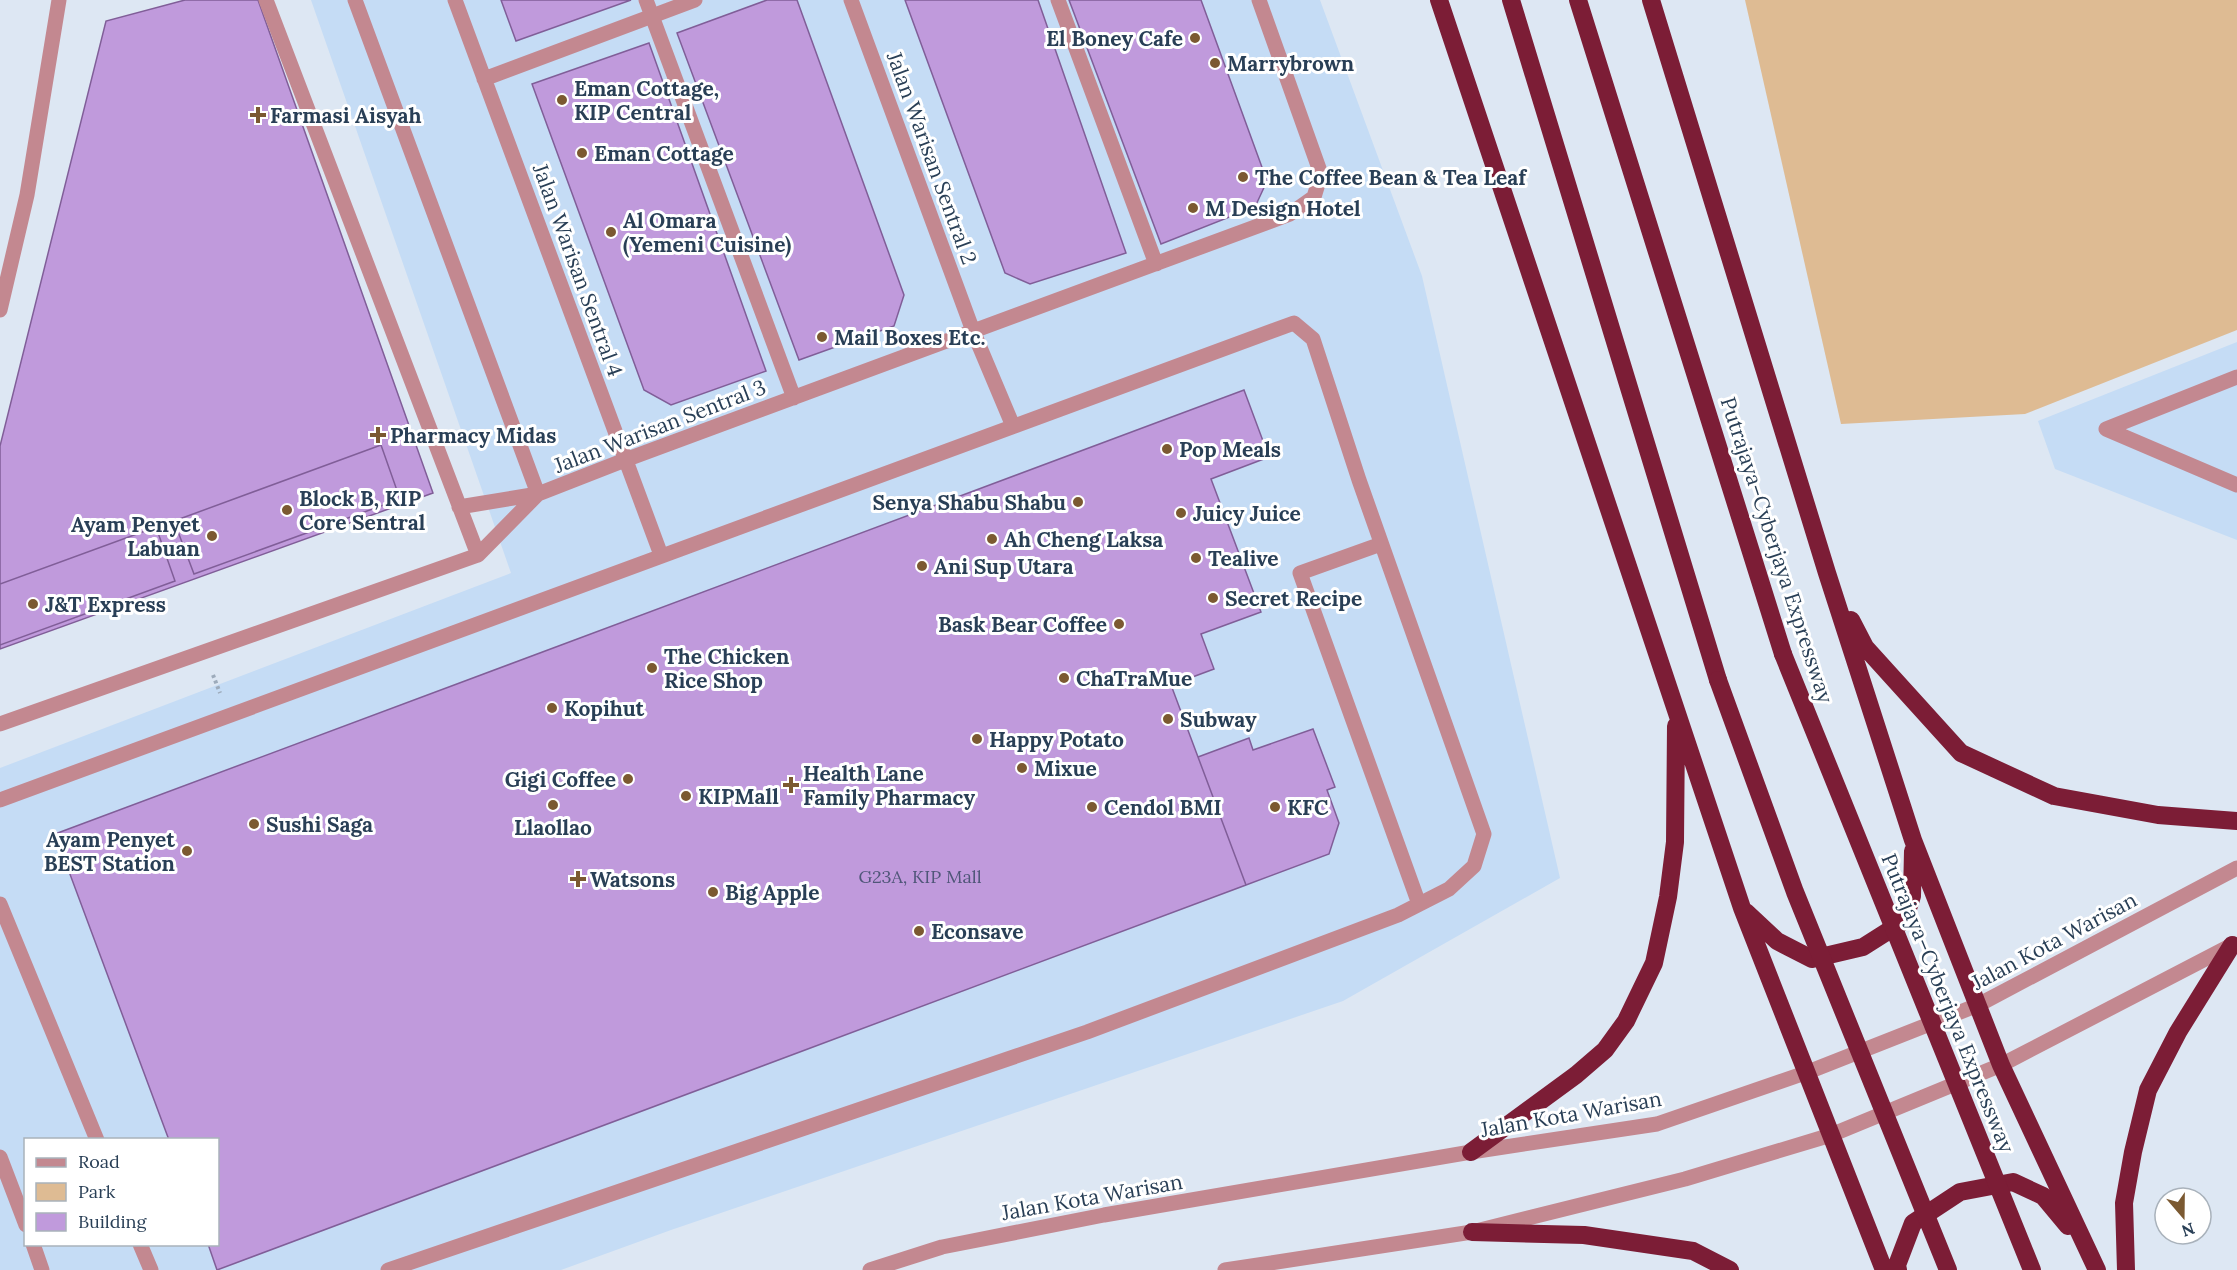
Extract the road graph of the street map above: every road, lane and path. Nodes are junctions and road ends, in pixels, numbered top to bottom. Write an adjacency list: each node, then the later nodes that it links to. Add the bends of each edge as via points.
1 (59, 0): 17 (street, via 27,195)
2 (266, 0): 25 (street)
3 (355, 0): 24 (street, Jalan Warisan Sentral 3)
4 (455, 0): 15 (street, Jalan Warisan Sentral 4)
5 (646, 0): 14 (street)
6 (695, 0): 14 (street)
7 (851, 0): 18 (street, Jalan Warisan Sentral 2)
8 (1058, 0): 16 (street)
9 (1259, 0): 16 (street, Jalan Warisan Sentral 3, via 1321,174 1314,197 1290,214)
10 (1439, 0): 31 (highway)
11 (1511, 0): 62 (highway, bridge, via 1718,680 1795,892)
12 (1578, 0): 63 (highway, Putrajaya–Cyberjaya Expressway, bridge, via 1783,654)
13 (1651, 0): 29 (highway)
14 (652, 16): 15 (street); 20 (street)
15 (484, 79): 22 (street, Jalan Warisan Sentral 4)
16 (1156, 264): 18 (street, Jalan Warisan Sentral 3)
17 (0, 310)
18 (974, 332): 20 (street, Jalan Warisan Sentral 3); 21 (street, Jalan Warisan Sentral 2)
19 (2237, 377): 23 (street, via 2106,429)
20 (794, 398): 22 (street, Jalan Warisan Sentral 3)
21 (1013, 426): 26 (street, via 1294,322 1312,339); 28 (street)
22 (626, 460): 24 (street, Jalan Warisan Sentral 3); 28 (street, Jalan Warisan Sentral 4)
23 (2237, 485)
24 (538, 494): 25 (street); 27 (street)
25 (459, 507): 27 (street)
26 (1381, 544): 39 (street, via 1484,834 1474,866 1449,889); 39 (street, via 1300,573)
27 (478, 555): 30 (street)
28 (661, 555): 32 (street)
29 (1827, 573): 35 (highway, via 1865,647 1961,753 2054,796 2158,815); 36 (highway)
30 (205, 651): 32 (path); 33 (street)
31 (1677, 713): 40 (highway); 47 (highway, via 1675,842 1654,963 1626,1021 1605,1050)
32 (228, 715): 34 (street)
33 (0, 724)
34 (0, 800)
35 (2237, 821)
36 (1913, 840): 40 (highway, via 1912,896 1904,921 1863,947 1812,959 1777,941); 42 (highway)
37 (2237, 868): 42 (street, Jalan Kota Warisan)
38 (0, 904): 46 (street)
39 (1419, 904): 56 (street, via 1087,1032)
40 (1742, 908): 44 (highway)
41 (2235, 943): 43 (street); 65 (highway, via 2178,1032 2148,1090 2124,1203)
42 (1978, 1005): 43 (highway); 44 (street, Jalan Kota Warisan)
43 (2001, 1065): 45 (street); 51 (highway)
44 (1808, 1072): 45 (highway); 47 (street, Jalan Kota Warisan, via 1657,1124)
45 (1831, 1135): 50 (street, via 1685,1179); 60 (highway)
46 (96, 1138)
47 (1471, 1152): 57 (street, Jalan Kota Warisan, via 1104,1215 942,1247)
48 (0, 1157): 49 (street)
49 (24, 1220)
50 (1472, 1232): 58 (street); 59 (highway, via 1584,1235 1693,1251)
51 (2083, 1243): 61 (highway, via 2043,1196 2013,1182 1960,1192 1913,1222); 64 (highway)
52 (33, 1246): 54 (street)
53 (140, 1246): 55 (street)
54 (42, 1270)
55 (151, 1270)
56 (388, 1270)
57 (870, 1270)
58 (1225, 1270)
59 (1730, 1270)
60 (1884, 1270)
61 (1898, 1270)
62 (1948, 1270)
63 (2032, 1270)
64 (2097, 1270)
65 (2126, 1270)

